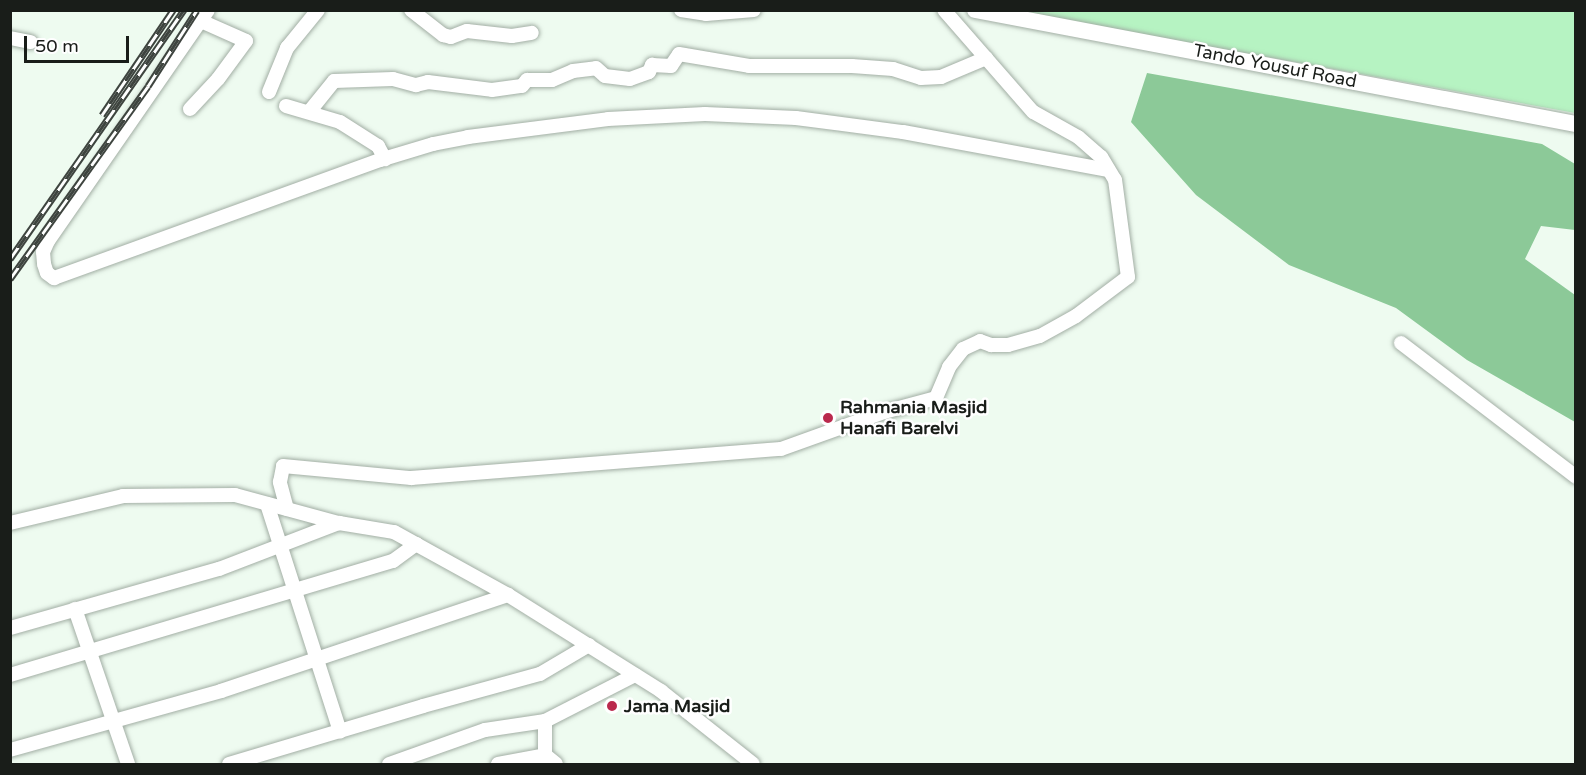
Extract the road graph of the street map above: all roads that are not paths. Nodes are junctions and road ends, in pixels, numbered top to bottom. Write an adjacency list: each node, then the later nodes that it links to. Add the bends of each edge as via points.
1 (318, 10): 12 (street, via 287,48)
2 (411, 10): 8 (street, via 451,37 467,31 512,36)
3 (681, 10): 4 (street, via 706,14)
4 (754, 10)
5 (944, 10): 11 (street)
6 (975, 10): 16 (street, Tando Yousuf Road)
7 (204, 16): 14 (street, via 246,41 218,80); 17 (street, via 48,241 43,252 49,275 63,277)
8 (532, 33)
9 (10, 38): 10 (street)
10 (32, 42)
11 (986, 58): 15 (street, via 941,77 921,78 892,69 749,66 679,54 671,66 652,65 649,72 630,78 605,76 597,68 492,90 428,82 416,85 393,79 334,81); 18 (street, via 1033,112 1078,137 1101,157)
12 (269, 92)
13 (286, 106): 15 (street)
14 (190, 109)
15 (309, 112): 17 (street, via 340,122 378,146)
16 (1575, 124)
17 (385, 159): 18 (street, via 468,137 608,119 705,114 796,118 903,132)
18 (1109, 170): 22 (street, via 1115,180 1128,277 1076,316 1040,336 1008,345 980,341 963,349 936,398 781,449 411,478 283,466 280,482)
19 (1401, 343): 20 (street)
20 (1575, 477)
21 (267, 504): 22 (street); 23 (street, via 235,495 123,496); 26 (street)
22 (287, 509): 24 (street)
23 (10, 523)
24 (339, 524): 25 (street, via 394,532); 26 (street)
25 (416, 544): 27 (street, via 393,561); 28 (street)
26 (281, 546): 27 (street); 29 (street, via 219,569)
27 (296, 592): 32 (street); 33 (street)
28 (508, 595): 31 (street); 33 (street)
29 (75, 609): 30 (street); 32 (street)
30 (10, 628)
31 (589, 645): 35 (street); 38 (street, via 540,674)
32 (90, 652): 34 (street); 36 (street)
33 (318, 659): 36 (street); 38 (street)
34 (10, 675)
35 (635, 675): 37 (street); 49 (street, via 661,691)
36 (113, 721): 39 (street); 43 (street)
37 (545, 721): 40 (street); 45 (street, via 485,730)
38 (340, 732): 44 (street)
39 (10, 750)
40 (545, 755): 46 (street); 47 (street); 48 (street)
41 (10, 759): 42 (street)
42 (13, 765)
43 (128, 765)
44 (229, 765)
45 (389, 765)
46 (498, 765)
47 (531, 765)
48 (556, 765)
49 (753, 765)

